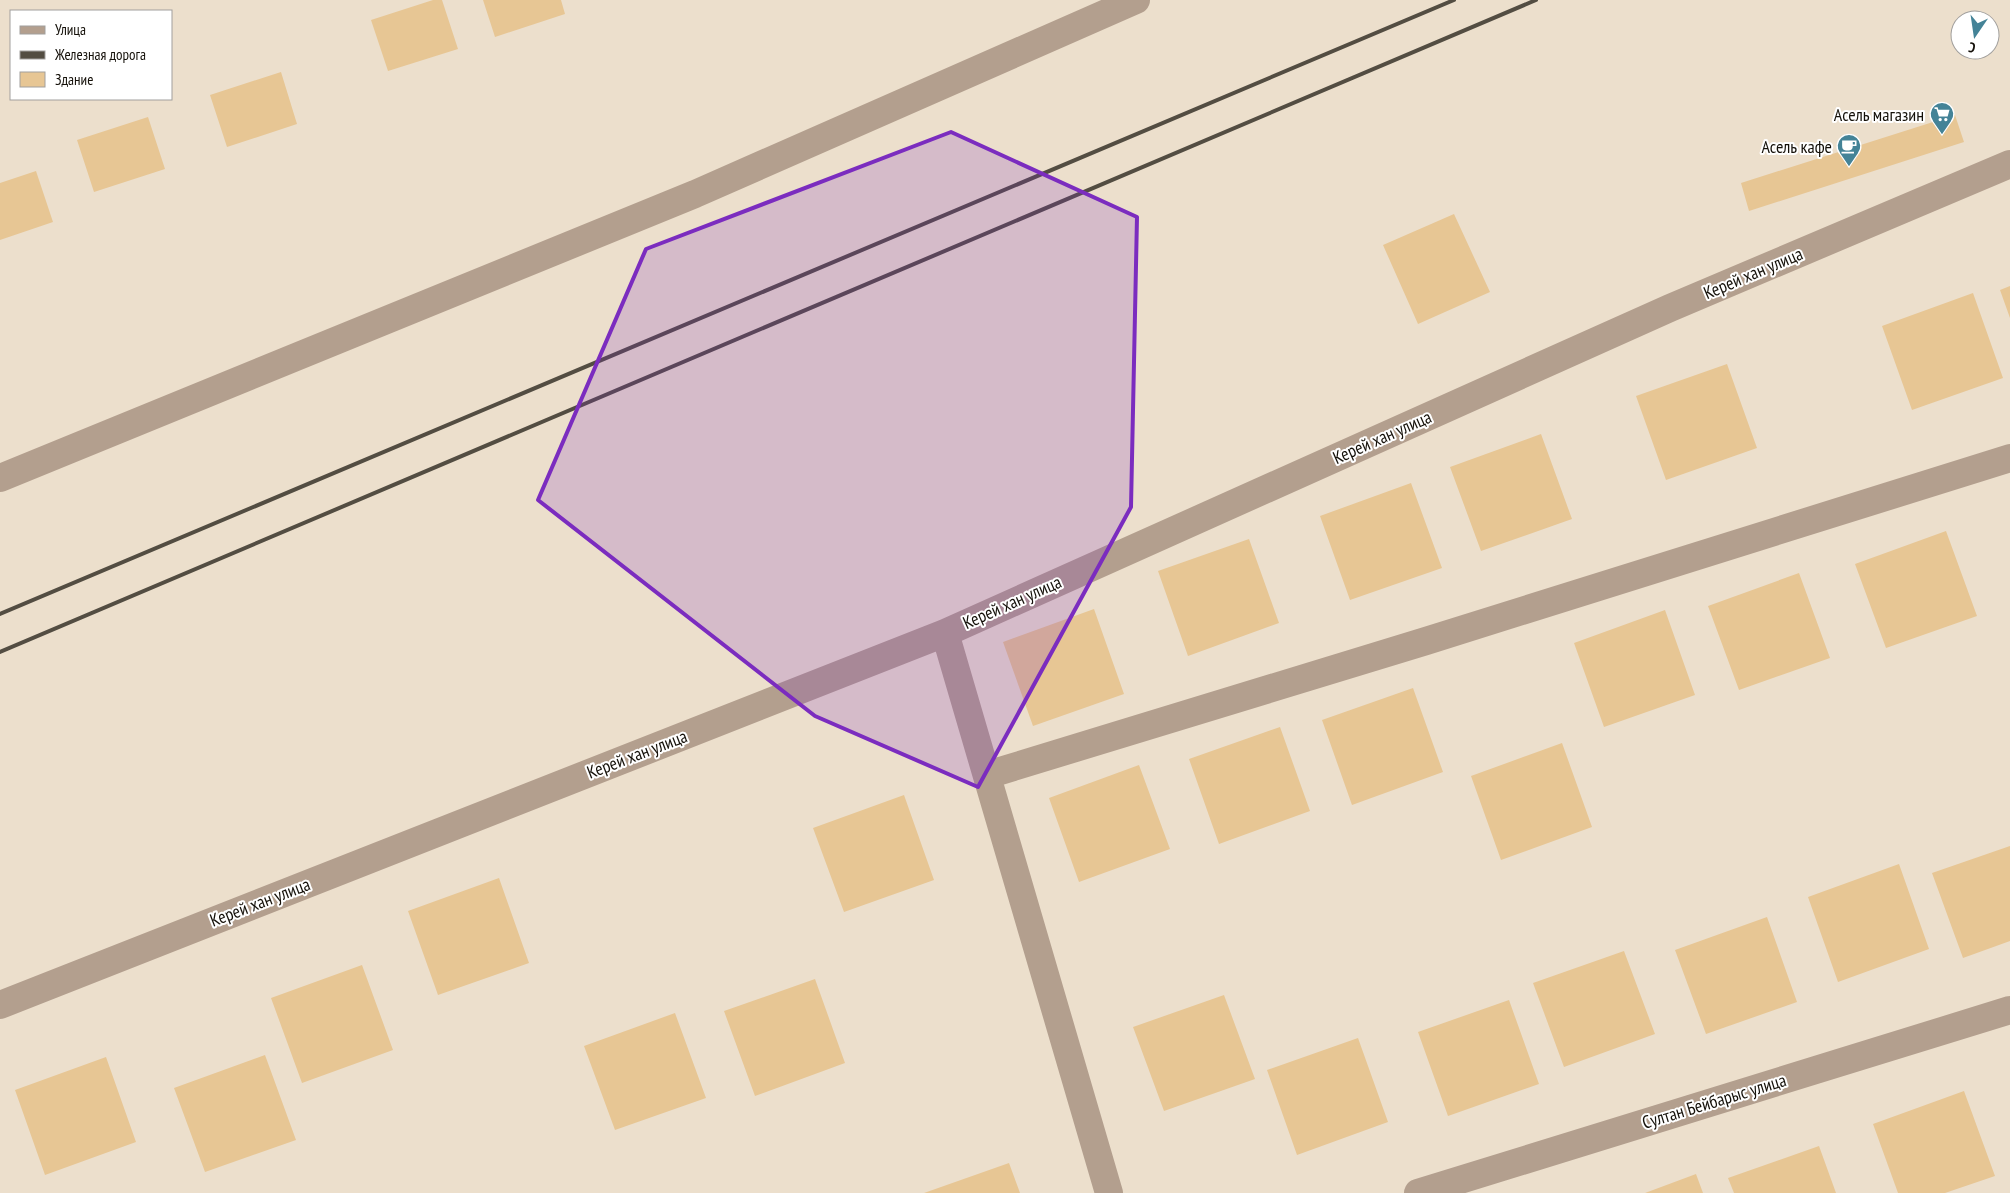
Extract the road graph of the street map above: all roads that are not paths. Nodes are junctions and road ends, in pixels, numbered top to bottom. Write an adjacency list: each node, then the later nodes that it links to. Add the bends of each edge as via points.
1 (1136, 0): 4 (street, via 695,194)
2 (2010, 164): 5 (street, Керей хан улица, via 1670,308)
3 (2010, 458): 6 (street, via 1426,642)
4 (0, 478)
5 (945, 633): 6 (street); 7 (street, Керей хан улица)
6 (987, 775): 9 (street)
7 (0, 1004)
8 (2010, 1010): 10 (street, Султан Бейбарыс улица)
9 (1109, 1193)
10 (1418, 1193)

